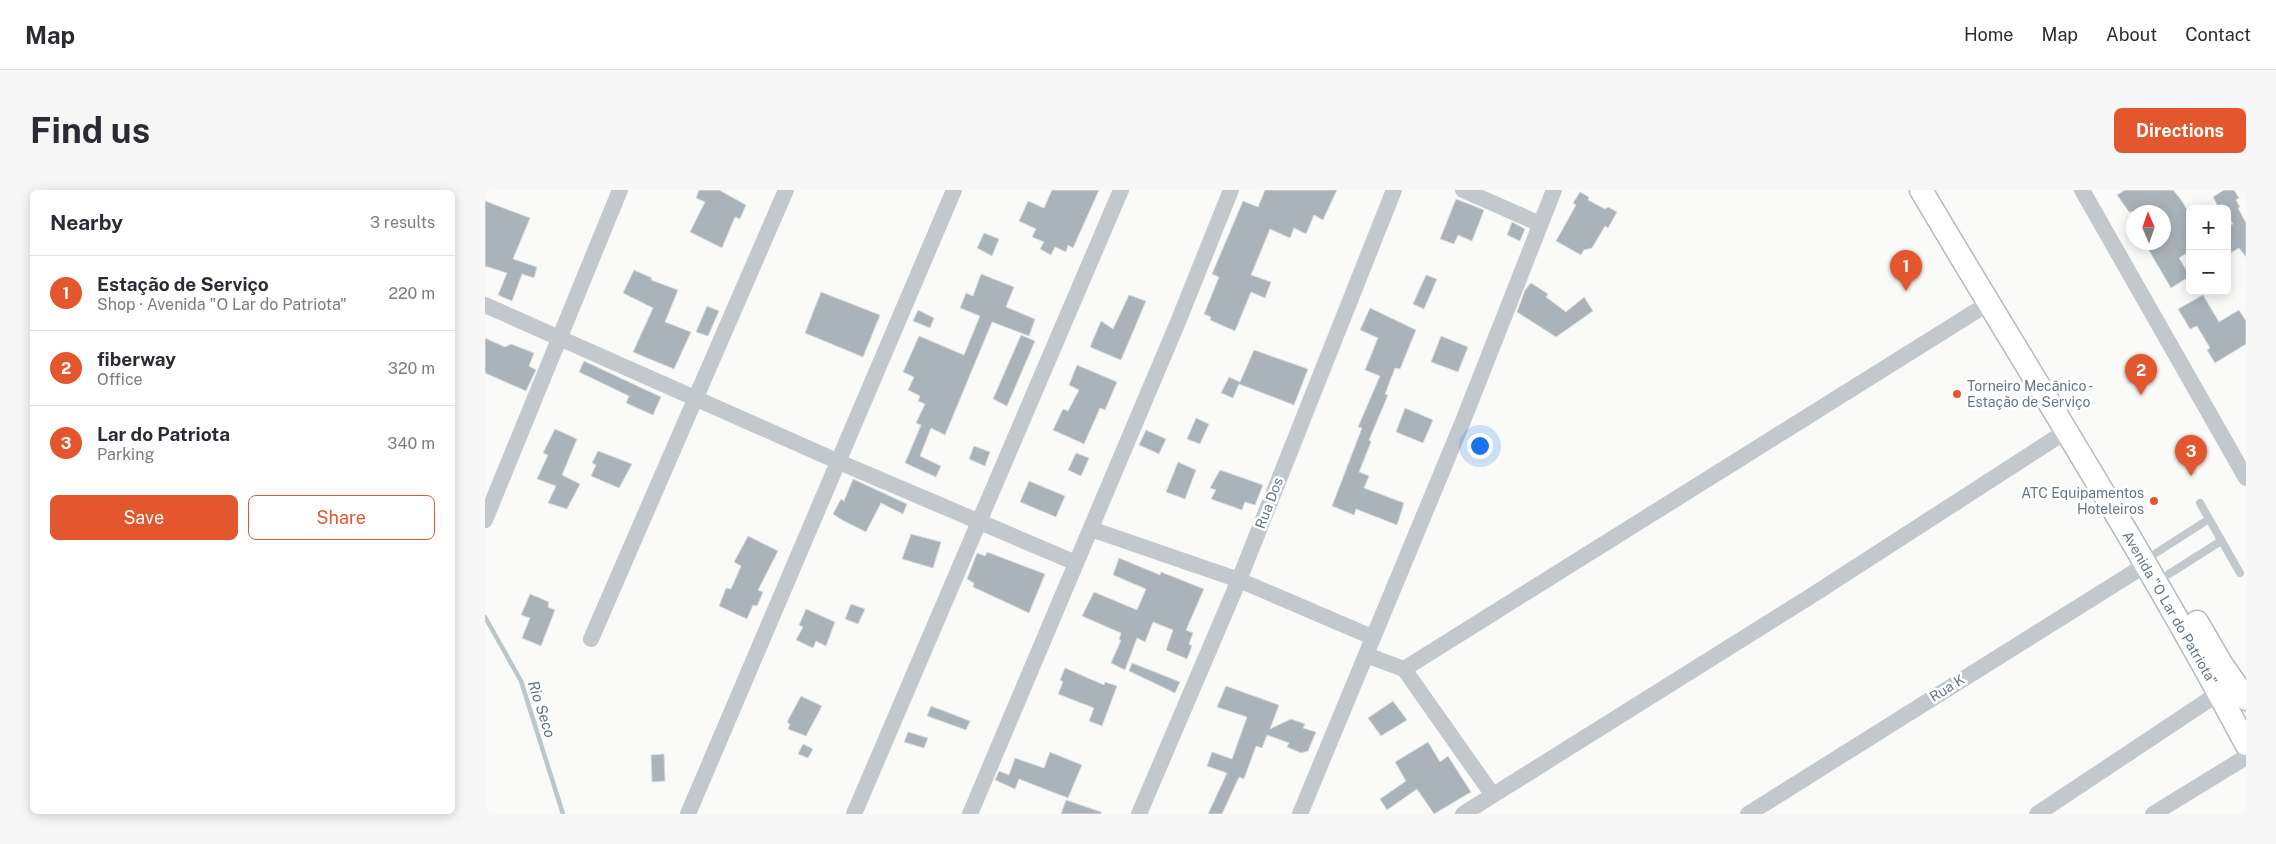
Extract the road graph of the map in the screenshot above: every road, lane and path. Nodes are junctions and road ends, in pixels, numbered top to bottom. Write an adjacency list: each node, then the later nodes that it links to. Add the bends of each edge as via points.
1 (620, 190): 15 (street)
2 (786, 190): 16 (street)
3 (954, 190): 18 (street)
4 (1121, 190): 23 (street)
5 (1231, 190): 24 (street)
6 (1394, 190): 30 (street, Rua Dos)
7 (1463, 190): 12 (street)
8 (1554, 190): 12 (street)
9 (1921, 190): 13 (main road, Avenida "O Lar do Patriota")
10 (1938, 190): 26 (main road, Avenida "O Lar do Patriota")
11 (2082, 190): 19 (street)
12 (1540, 224): 31 (street, via 1463,421)
13 (1989, 303): 17 (main road, Avenida "O Lar do Patriota"); 34 (street)
14 (485, 305): 15 (street)
15 (559, 339): 16 (street); 22 (street)
16 (696, 398): 18 (street); 32 (street)
17 (2065, 432): 26 (main road, Avenida "O Lar do Patriota"); 39 (street, via 1811,596)
18 (839, 462): 23 (street); 40 (street)
19 (2246, 478)
20 (2200, 503): 21 (lane)
21 (2209, 519): 25 (lane); 26 (lane)
22 (485, 520)
23 (979, 520): 27 (street); 41 (street)
24 (1091, 529): 27 (street); 30 (street)
25 (2221, 541): 28 (lane); 29 (lane)
26 (2151, 558): 29 (main road, Avenida "O Lar do Patriota"); 35 (main road, Avenida "O Lar do Patriota"); 46 (street, Rua K)
27 (1076, 563): 42 (street)
28 (2240, 573)
29 (2169, 574): 36 (main road, Avenida "O Lar do Patriota", via 2222,665)
30 (1239, 580): 31 (street); 43 (street, Rua Dos)
31 (1372, 637): 33 (street)
32 (591, 639)
33 (1366, 655): 34 (street); 44 (street)
34 (1405, 669): 39 (street)
35 (2219, 693): 37 (main road, Avenida "O Lar do Patriota"); 47 (street)
36 (2246, 698)
37 (2246, 744)
38 (2246, 757): 48 (street)
39 (1493, 794): 45 (street)
40 (688, 814)
41 (855, 814)
42 (970, 814)
43 (1139, 814)
44 (1300, 814)
45 (1463, 814)
46 (1748, 814)
47 (2037, 814)
48 (2153, 814)

